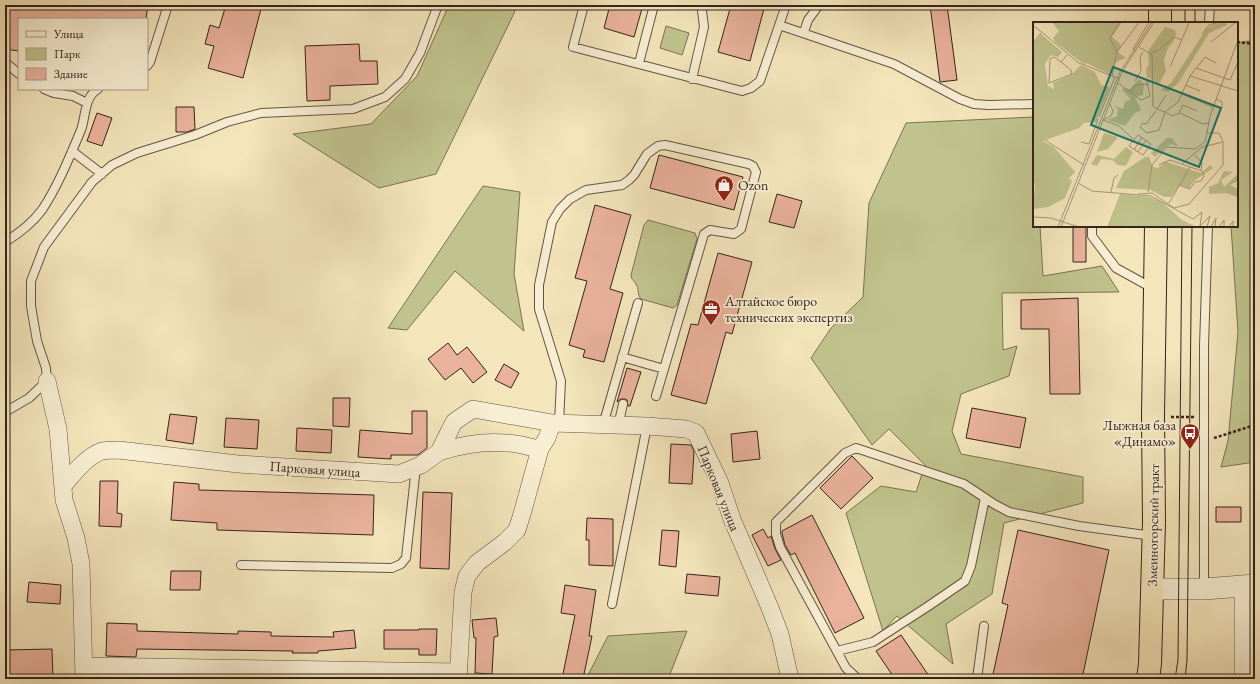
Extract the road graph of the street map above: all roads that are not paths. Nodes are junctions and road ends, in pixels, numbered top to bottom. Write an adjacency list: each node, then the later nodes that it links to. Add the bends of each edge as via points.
1 (168, 5): 16 (lane)
2 (438, 5): 24 (lane, via 420,53 405,79 385,97 353,109 261,113 227,122 137,153 112,165)
3 (584, 5): 15 (lane, via 573,47)
4 (654, 5): 15 (lane)
5 (703, 5): 18 (lane, via 704,27)
6 (786, 5): 12 (lane)
7 (819, 5): 13 (lane, via 808,20)
8 (1160, 5): 10 (highway)
9 (1210, 5): 11 (lane)
10 (1160, 22)
11 (1209, 22)
12 (779, 25): 13 (lane); 18 (lane, via 756,86 742,91)
13 (804, 32): 22 (lane, via 894,64 974,104)
14 (5, 62): 17 (lane)
15 (639, 64): 18 (lane)
16 (148, 65)
17 (18, 73)
18 (692, 79)
19 (46, 90): 21 (lane, via 72,96)
20 (96, 90): 21 (lane)
21 (87, 103): 23 (lane, via 82,128)
22 (1033, 104)
23 (72, 151): 24 (lane); 28 (lane, via 42,210)
24 (102, 174): 33 (lane, via 92,182 44,247 31,281 31,306)
25 (1092, 227): 29 (lane, via 1092,236 1116,268)
26 (1156, 227): 29 (highway, Змеиногорский тракт)
27 (1208, 227): 49 (lane, via 1204,346)
28 (5, 242)
29 (1154, 289): 45 (highway, Змеиногорский тракт)
30 (638, 303): 31 (lane)
31 (622, 357): 32 (lane); 38 (lane)
32 (664, 369): 34 (lane); 37 (lane, via 704,234 710,230 734,234 741,229 756,172 749,164 665,145 650,150 634,175 622,185 586,190 570,199 552,222 539,285 539,309 561,381)
33 (47, 381): 36 (lane, via 29,398); 43 (street, via 58,429)
34 (656, 396)
35 (623, 404): 38 (lane)
36 (5, 412)
37 (555, 423): 38 (street, Парковая улица); 40 (street); 41 (street, Парковая улица, via 473,409 454,422)
38 (610, 426): 39 (street, Парковая улица)
39 (647, 426): 50 (lane); 55 (street, Парковая улица, via 686,429 696,433 720,483 732,519 780,634)
40 (540, 449): 41 (street, via 507,443 485,443 463,445); 54 (street, via 517,530 477,563 467,576 463,592)
41 (439, 452): 42 (street, Парковая улица)
42 (416, 467): 43 (street, Парковая улица, via 399,474 238,464 118,450 102,452 88,460 76,469); 46 (lane, via 406,558 401,564 392,568)
43 (63, 486): 53 (street, via 64,500 81,564)
44 (985, 498): 45 (lane, via 1010,512 1079,526); 52 (lane, via 971,566 965,581 873,642); 52 (lane, via 964,484 856,448 845,453 776,522 780,547)
45 (1154, 536): 48 (highway, Змеиногорский тракт)
46 (241, 565)
47 (1249, 586): 49 (street); 59 (street, via 1243,672)
48 (1152, 589): 49 (street); 58 (highway, Змеиногорский тракт)
49 (1204, 589)
50 (612, 604)
51 (984, 626): 57 (lane)
52 (837, 651): 56 (lane, via 846,668)
53 (84, 673): 54 (street)
54 (459, 675)
55 (790, 679)
56 (858, 679)
57 (977, 679)
58 (1148, 679)
59 (1249, 679)

